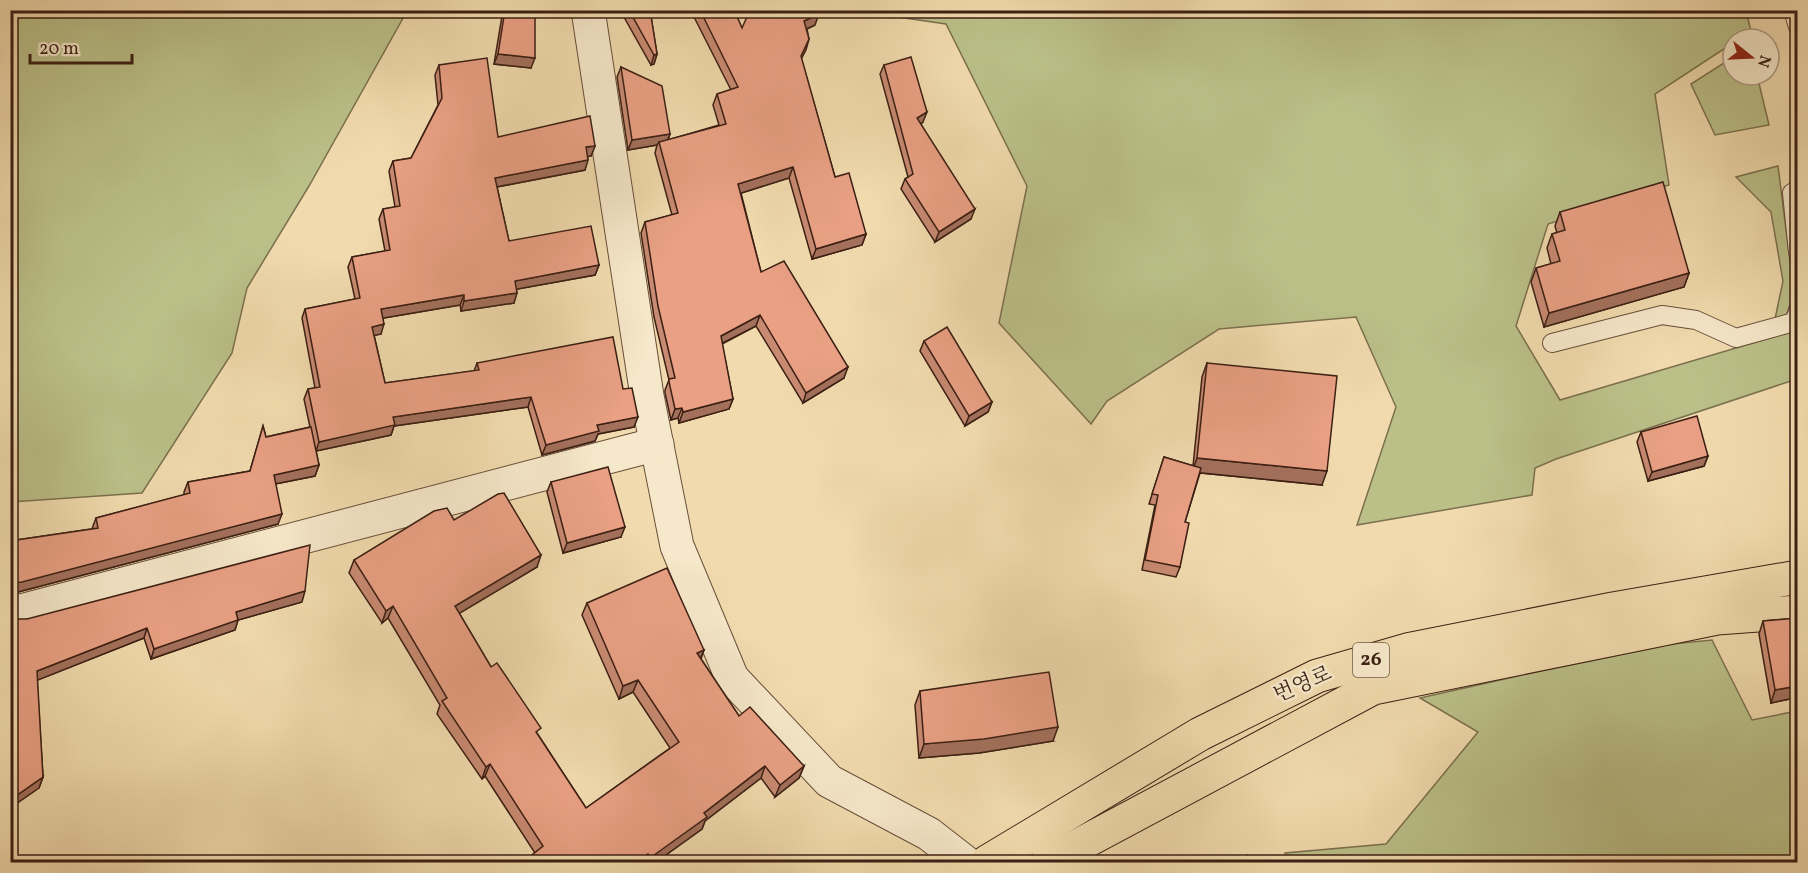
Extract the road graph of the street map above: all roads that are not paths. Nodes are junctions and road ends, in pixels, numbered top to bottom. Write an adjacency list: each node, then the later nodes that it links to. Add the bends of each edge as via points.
1 (588, 10): 8 (street)
2 (1793, 10): 3 (lane)
3 (1797, 27)
4 (1797, 189): 5 (lane, via 1792,193)
5 (1797, 252)
6 (1797, 312): 7 (lane, via 1794,322 1736,338 1696,320 1662,315)
7 (1552, 343)
8 (657, 444): 10 (street); 12 (street, via 677,546 732,678 829,781 929,834)
9 (1797, 577): 13 (main road, 번영로 / 26, via 1419,648 1317,676 1200,734)
10 (10, 612)
11 (1797, 612): 14 (main road, 번영로 / 26, via 1717,618 1373,688)
12 (965, 862)
13 (987, 862)
14 (1047, 862)

